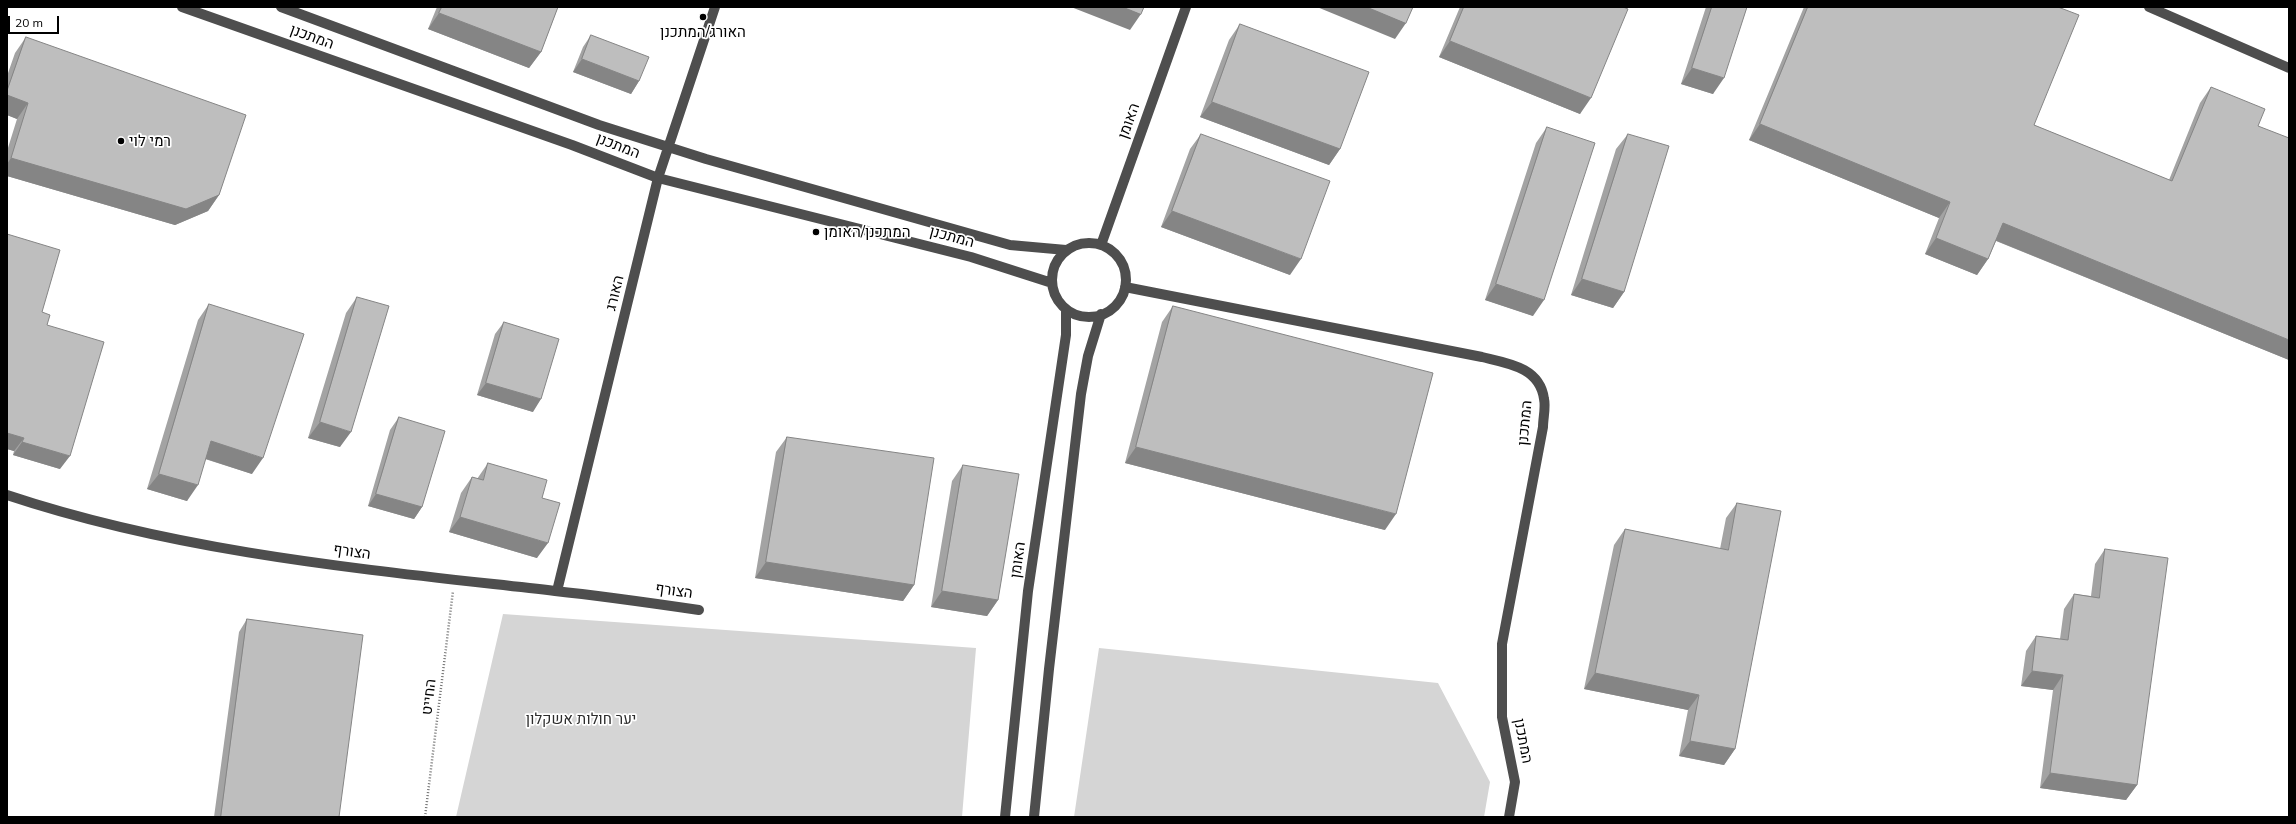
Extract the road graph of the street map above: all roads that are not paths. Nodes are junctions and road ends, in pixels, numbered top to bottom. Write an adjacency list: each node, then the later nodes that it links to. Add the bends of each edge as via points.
1 (182, 7): 8 (street, המתכנן)
2 (281, 7): 7 (street, המתכנן, via 599,125)
3 (715, 7): 7 (street, האורג)
4 (1186, 7): 9 (street, האומן)
5 (2149, 7): 6 (street)
6 (2289, 68)
7 (667, 147): 8 (street, האורג); 10 (street, המתכנן, via 1010,244)
8 (658, 178): 11 (street, המתכנן, via 971,258); 16 (street, האורג)
9 (1101, 245): 10 (street, via 1077,244); 12 (street, via 1110,249 1120,261 1126,276)
10 (1066, 250): 11 (street, via 1055,265)
11 (1052, 283): 13 (street, via 1054,293)
12 (1125, 286): 14 (street, via 1121,298 1112,308); 20 (street, המתכנן, via 1482,357 1519,366 1536,378 1544,398 1543,426 1502,644 1502,717 1515,782)
13 (1066, 309): 14 (street, via 1083,316); 18 (street, האומן, via 1066,335 1028,591)
14 (1101, 314): 19 (street, via 1088,356 1081,394)
15 (7, 495): 16 (street, הצורף, via 130,529 361,569)
16 (557, 591): 17 (street, הצורף)
17 (699, 610)
18 (1005, 817)
19 (1034, 817)
20 (1509, 817)

